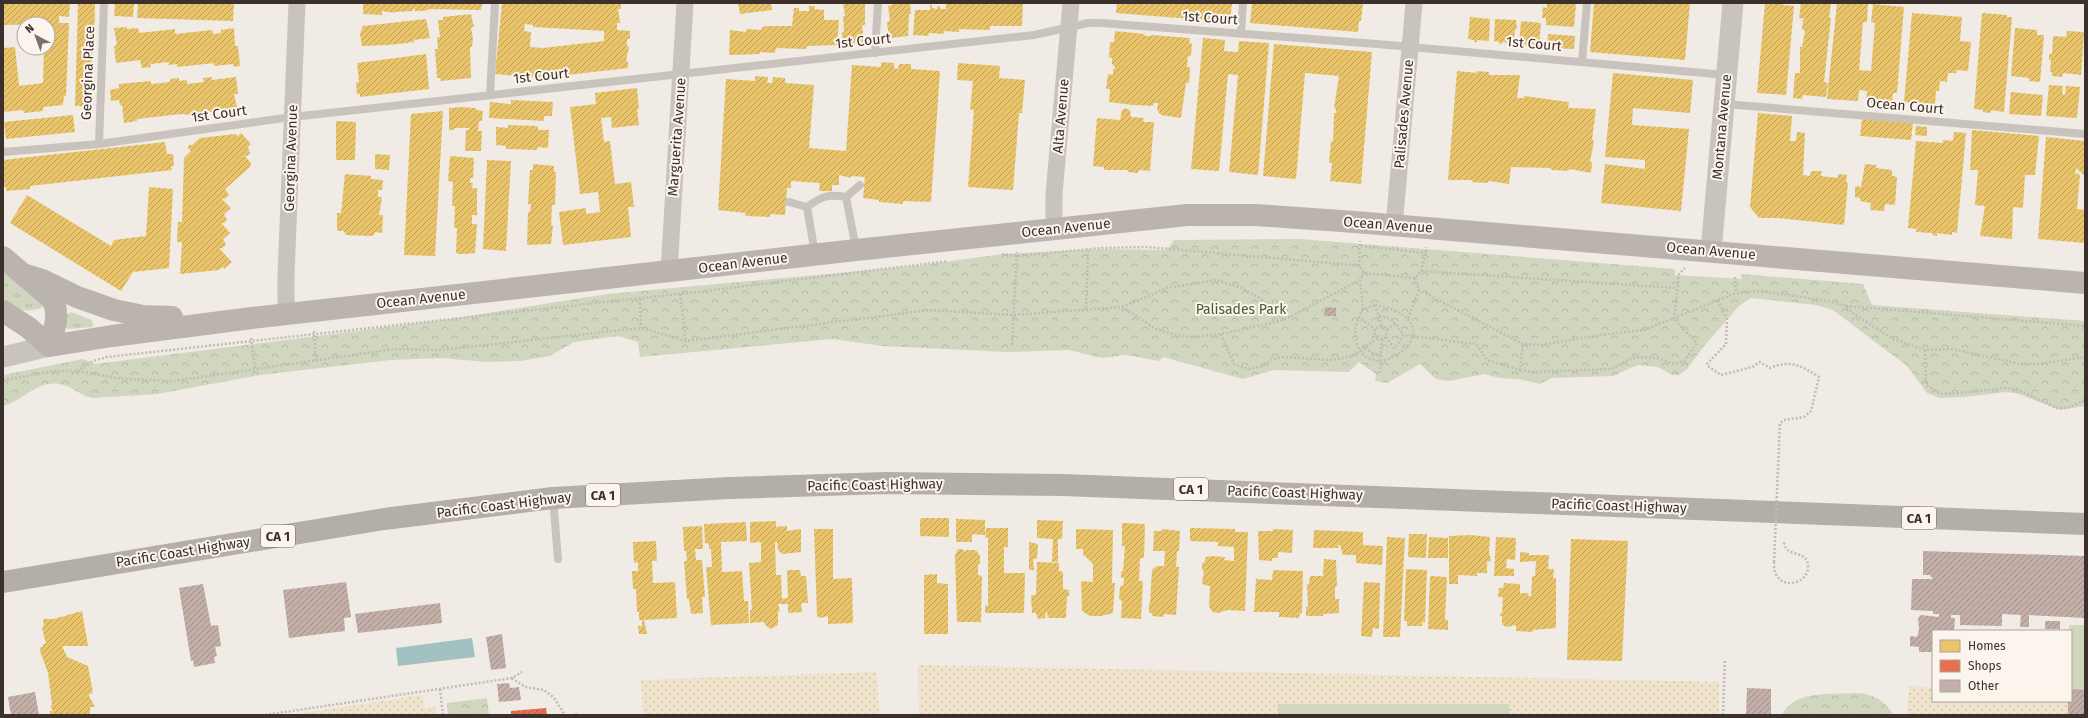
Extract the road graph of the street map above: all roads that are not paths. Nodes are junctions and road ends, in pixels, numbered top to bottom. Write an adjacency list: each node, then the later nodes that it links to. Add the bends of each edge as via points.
1 (104, 3): 22 (lane, Georgina Place)
2 (297, 3): 20 (street, Georgina Avenue)
3 (494, 3): 18 (lane)
4 (685, 3): 17 (street, Marguerita Avenue)
5 (878, 3): 14 (lane)
6 (1071, 3): 11 (street, Alta Avenue)
7 (1244, 3): 12 (lane)
8 (1414, 3): 13 (street, Palisades Avenue)
9 (1587, 3): 15 (lane)
10 (1732, 3): 16 (street, Montana Avenue)
11 (1069, 28): 12 (lane, 1st Court, via 1088,23 1101,23); 14 (lane, 1st Court, via 1034,35); 29 (street, Alta Avenue, via 1054,194)
12 (1241, 33): 13 (lane, 1st Court)
13 (1410, 47): 15 (lane, 1st Court); 28 (street, Palisades Avenue)
14 (875, 53): 17 (lane, 1st Court)
15 (1582, 62): 16 (lane, 1st Court)
16 (1726, 74): 19 (street, Montana Avenue)
17 (680, 75): 18 (lane, 1st Court); 34 (street, Marguerita Avenue)
18 (490, 95): 20 (lane, 1st Court)
19 (1724, 104): 21 (lane, Ocean Court); 31 (street, Montana Avenue)
20 (292, 117): 22 (lane, 1st Court); 38 (street, Georgina Avenue)
21 (2085, 134)
22 (99, 144): 23 (lane, 1st Court)
23 (3, 152)
24 (860, 185): 25 (lane)
25 (846, 197): 27 (lane, via 820,197); 30 (lane)
26 (789, 202): 27 (lane)
27 (808, 207): 32 (lane)
28 (1394, 226): 29 (main road, Ocean Avenue, via 1264,215 1220,214); 31 (main road, Ocean Avenue)
29 (1054, 229): 30 (main road, Ocean Avenue)
30 (856, 250): 32 (main road, Ocean Avenue)
31 (1711, 251): 36 (main road, Ocean Avenue)
32 (815, 254): 34 (main road, Ocean Avenue)
33 (3, 256): 35 (main road)
34 (669, 272): 38 (main road, Ocean Avenue)
35 (26, 276): 39 (main road, via 42,280 77,297 114,310 143,316 170,317); 41 (main road, via 53,300 56,308 56,320)
36 (2085, 283)
37 (3, 311): 41 (main road, via 29,328)
38 (286, 314): 39 (main road, Ocean Avenue)
39 (196, 325): 41 (main road, Ocean Avenue)
40 (3, 343): 41 (street, Ocean Avenue)
41 (49, 346): 42 (street, Ocean Avenue)
42 (3, 357)
43 (553, 498): 44 (highway, Pacific Coast Highway / CA 1, via 729,488 886,483 1063,484); 45 (lane); 46 (highway, Pacific Coast Highway / CA 1, via 384,519)
44 (2085, 524)
45 (558, 559)
46 (3, 582)

